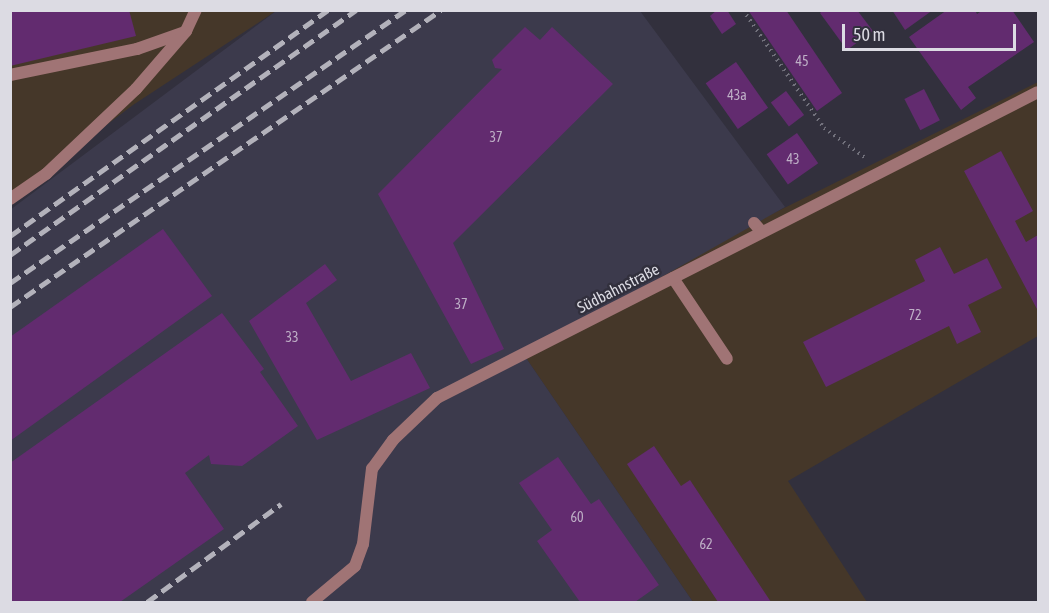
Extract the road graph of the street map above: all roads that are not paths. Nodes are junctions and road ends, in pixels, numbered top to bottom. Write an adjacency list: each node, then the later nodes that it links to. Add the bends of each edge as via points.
1 (196, 10): 2 (street)
2 (186, 32): 3 (street, via 137,49); 5 (street, via 135,89 46,174)
3 (10, 75)
4 (1038, 92): 6 (street, Südbahnstraße, via 883,170 757,227)
5 (10, 199)
6 (673, 278): 7 (street); 8 (street, Südbahnstraße, via 437,398 393,440 368,472 363,544 355,566)
7 (727, 359)
8 (312, 603)

